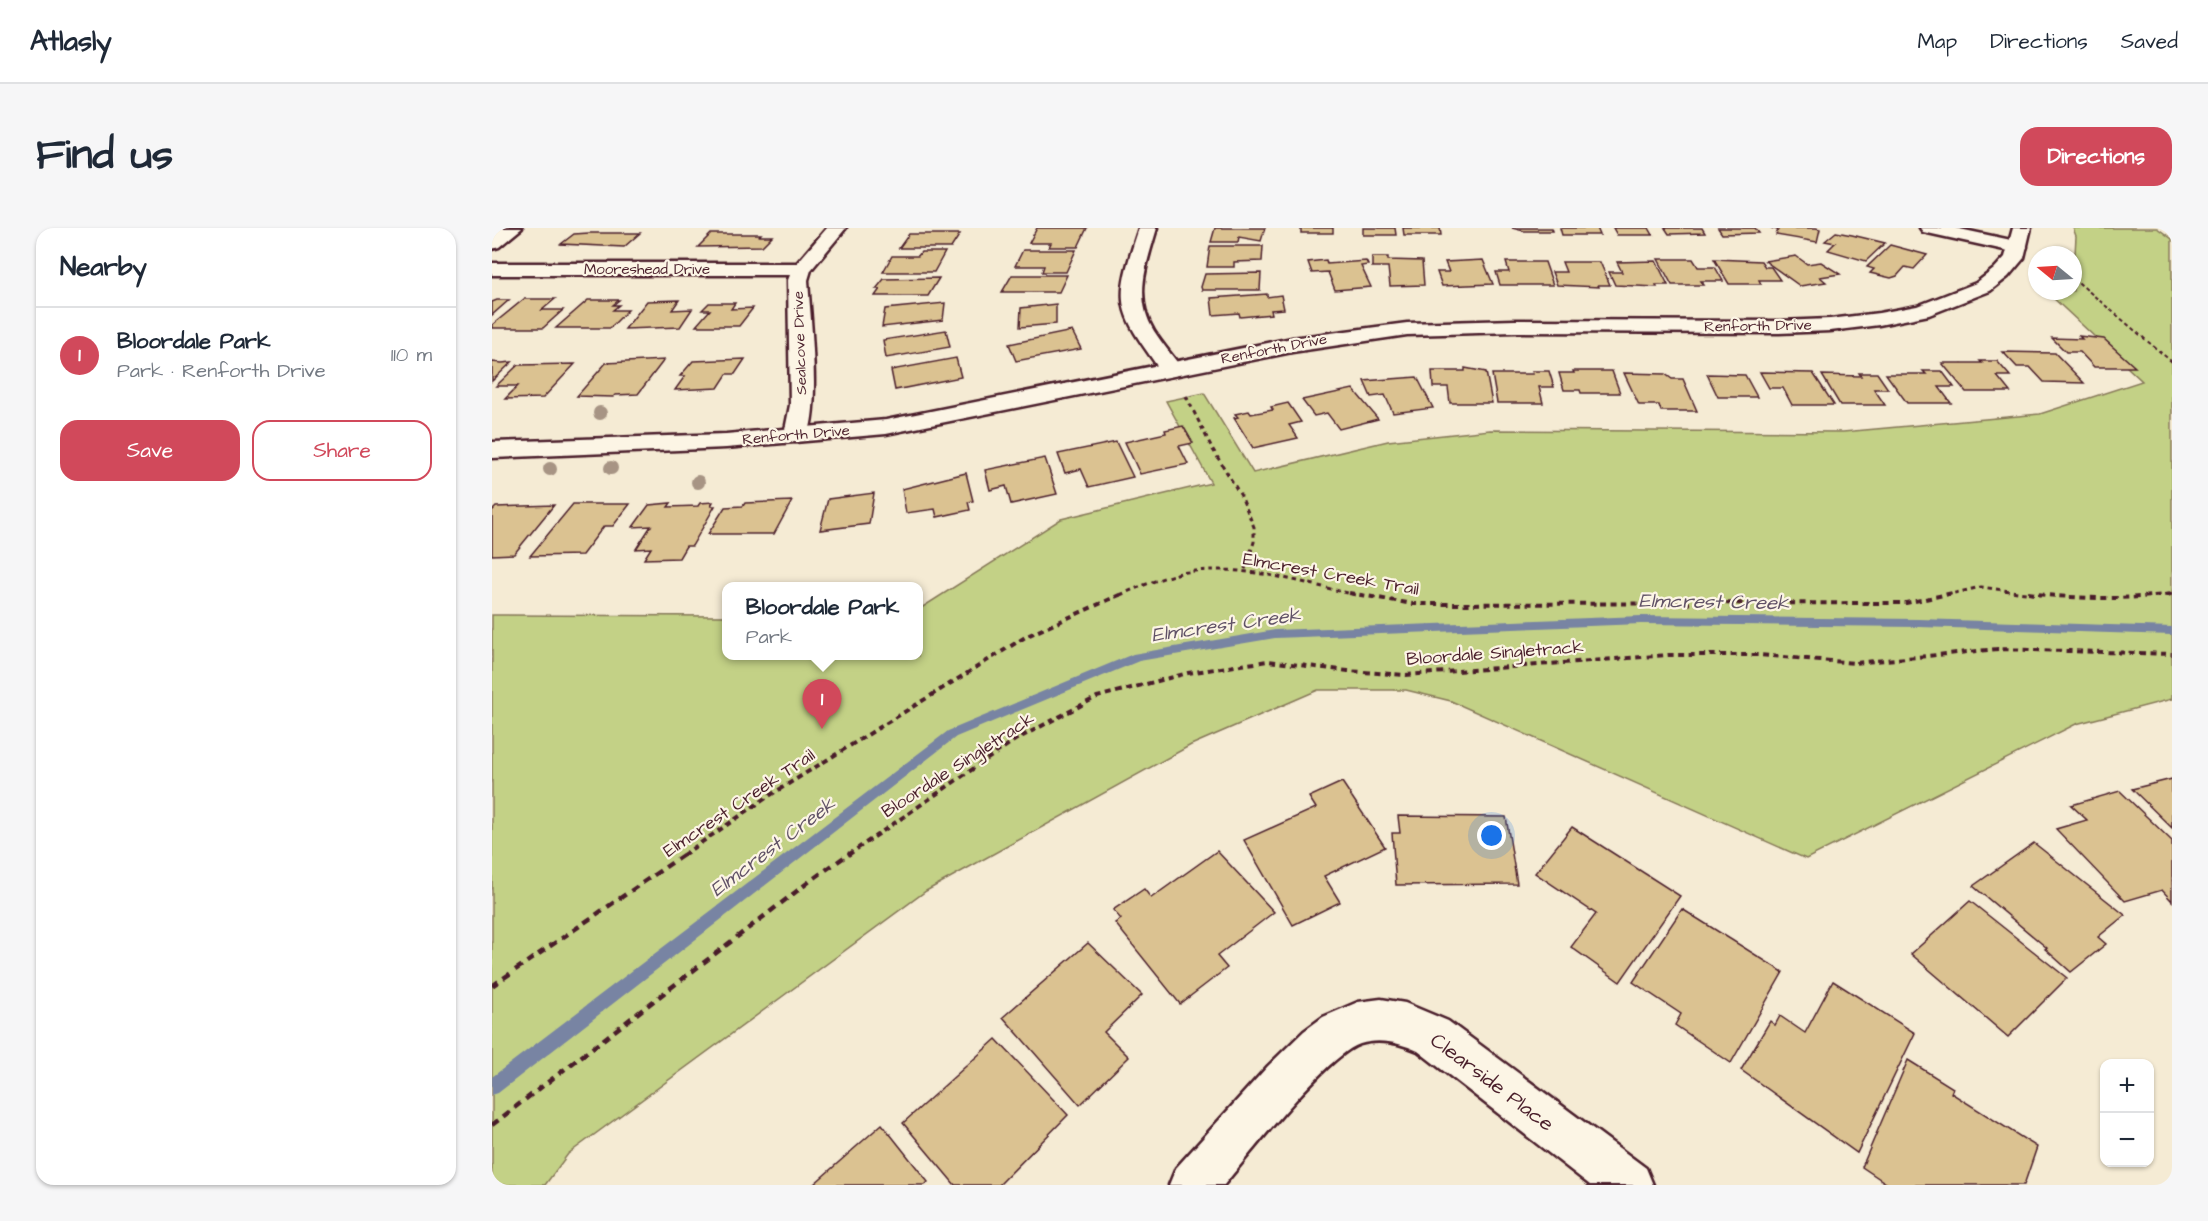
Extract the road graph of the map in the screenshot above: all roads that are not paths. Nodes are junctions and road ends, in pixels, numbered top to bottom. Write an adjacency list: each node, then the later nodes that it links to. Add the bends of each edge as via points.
1 (513, 228): 6 (street)
2 (837, 228): 8 (street, Sealcove Drive)
3 (1148, 228): 9 (street, via 1133,279 1133,306 1146,334)
4 (1929, 228): 5 (street)
5 (2020, 238): 9 (street, Renforth Drive, via 2009,265 1983,287 1922,311 1879,319 1779,327 1447,327 1336,337)
6 (492, 243)
7 (492, 269): 8 (street, Mooreshead Drive)
8 (802, 269): 10 (street, Sealcove Drive, via 797,289 802,405)
9 (1171, 369): 10 (street, Renforth Drive, via 886,427)
10 (796, 435): 11 (street, Renforth Drive)
11 (492, 450)
12 (1193, 1185): 13 (street, Clearside Place, via 1302,1061 1330,1035 1375,1020 1406,1023 1433,1036)
13 (1629, 1185)

